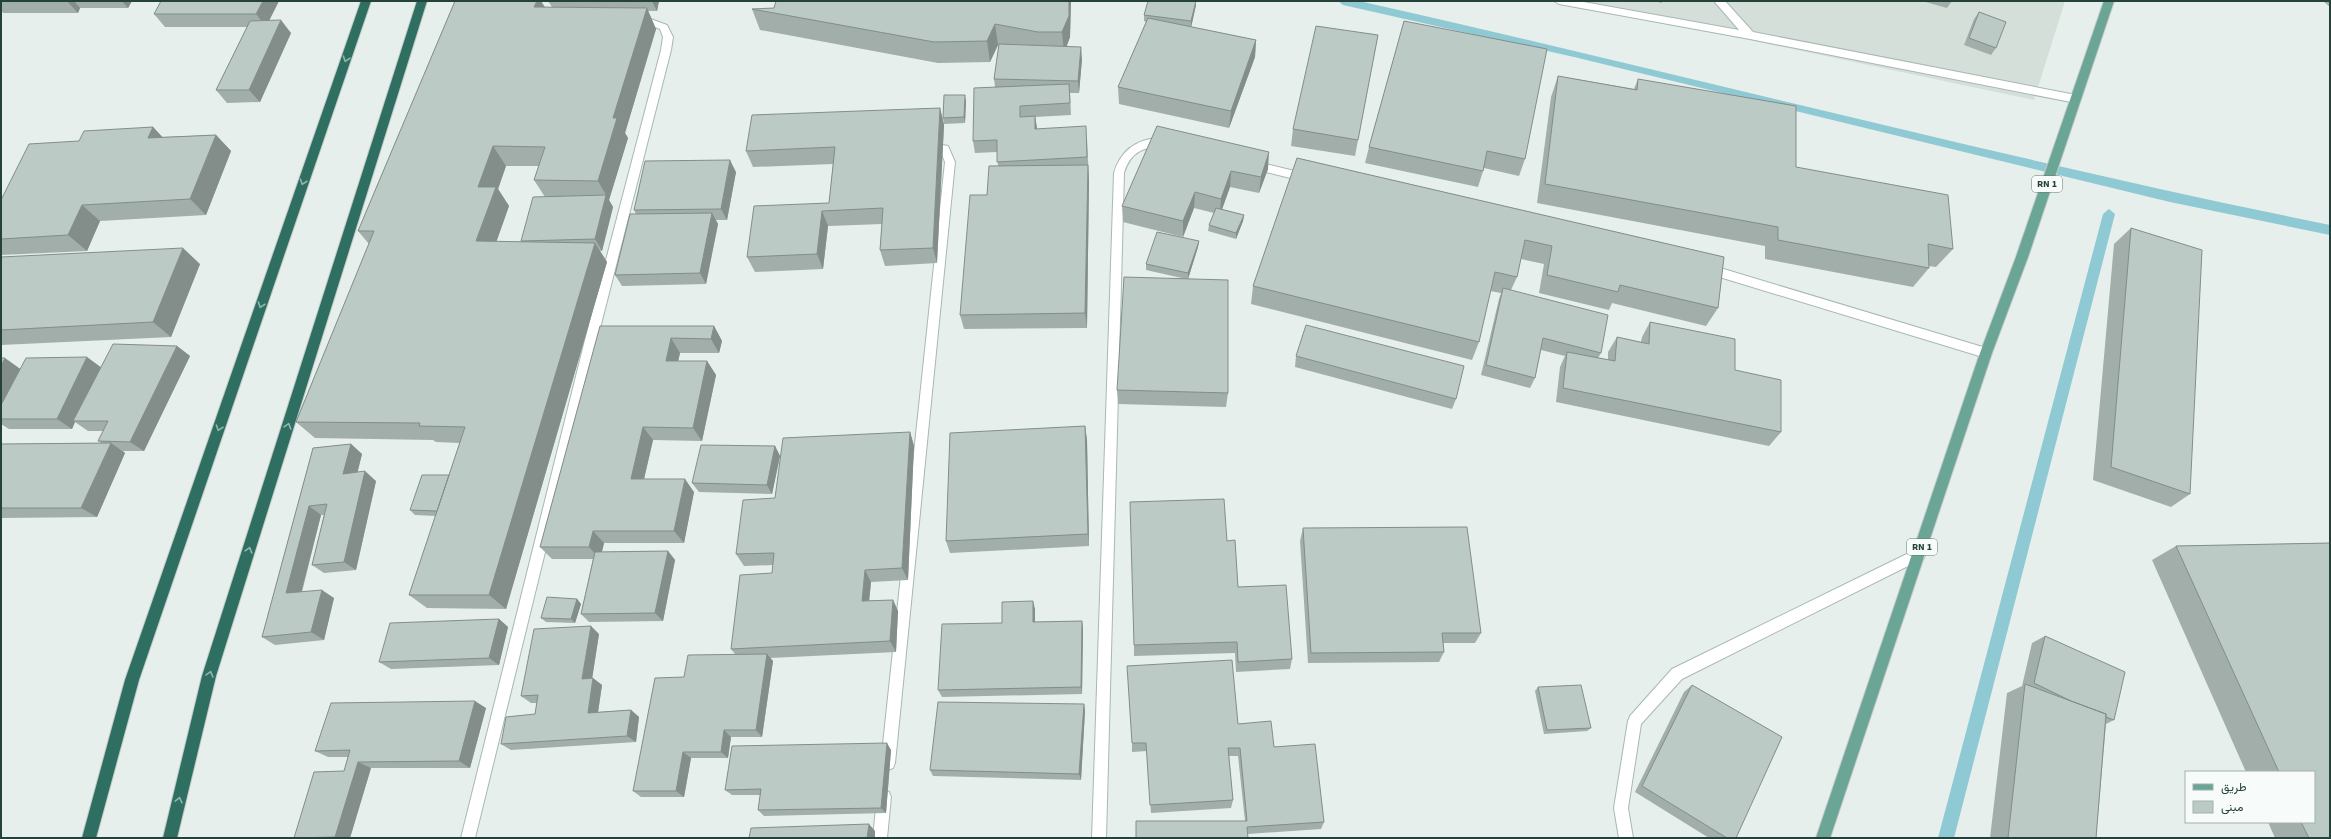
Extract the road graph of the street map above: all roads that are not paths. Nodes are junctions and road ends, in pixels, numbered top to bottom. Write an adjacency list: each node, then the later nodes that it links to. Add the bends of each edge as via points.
1 (357, 1): 7 (highway)
2 (366, 1): 7 (highway)
3 (422, 1): 19 (highway, one-way to 3, via 209,676)
4 (1558, 1): 9 (street)
5 (1719, 1): 9 (street)
6 (2109, 1): 10 (main road, RN 1)
7 (358, 22): 18 (highway, one-way to 18, via 132,680)
8 (628, 22): 20 (street, via 648,22 664,27 668,37)
9 (1750, 35): 10 (street)
10 (2076, 99): 16 (main road, RN 1)
11 (915, 146): 21 (street, via 944,149 950,162)
12 (1178, 146): 22 (street, via 1162,142 1136,148 1124,159 1119,173)
13 (1239, 161): 14 (street)
14 (1316, 180)
15 (1692, 266): 16 (street)
16 (1986, 353): 17 (main road, RN 1)
17 (1920, 554): 23 (street, via 1677,674 1635,721 1621,808); 24 (main road, RN 1)
18 (89, 838)
19 (170, 838)
20 (468, 838)
21 (880, 838)
22 (1100, 838)
23 (1626, 838)
24 (1823, 838)

